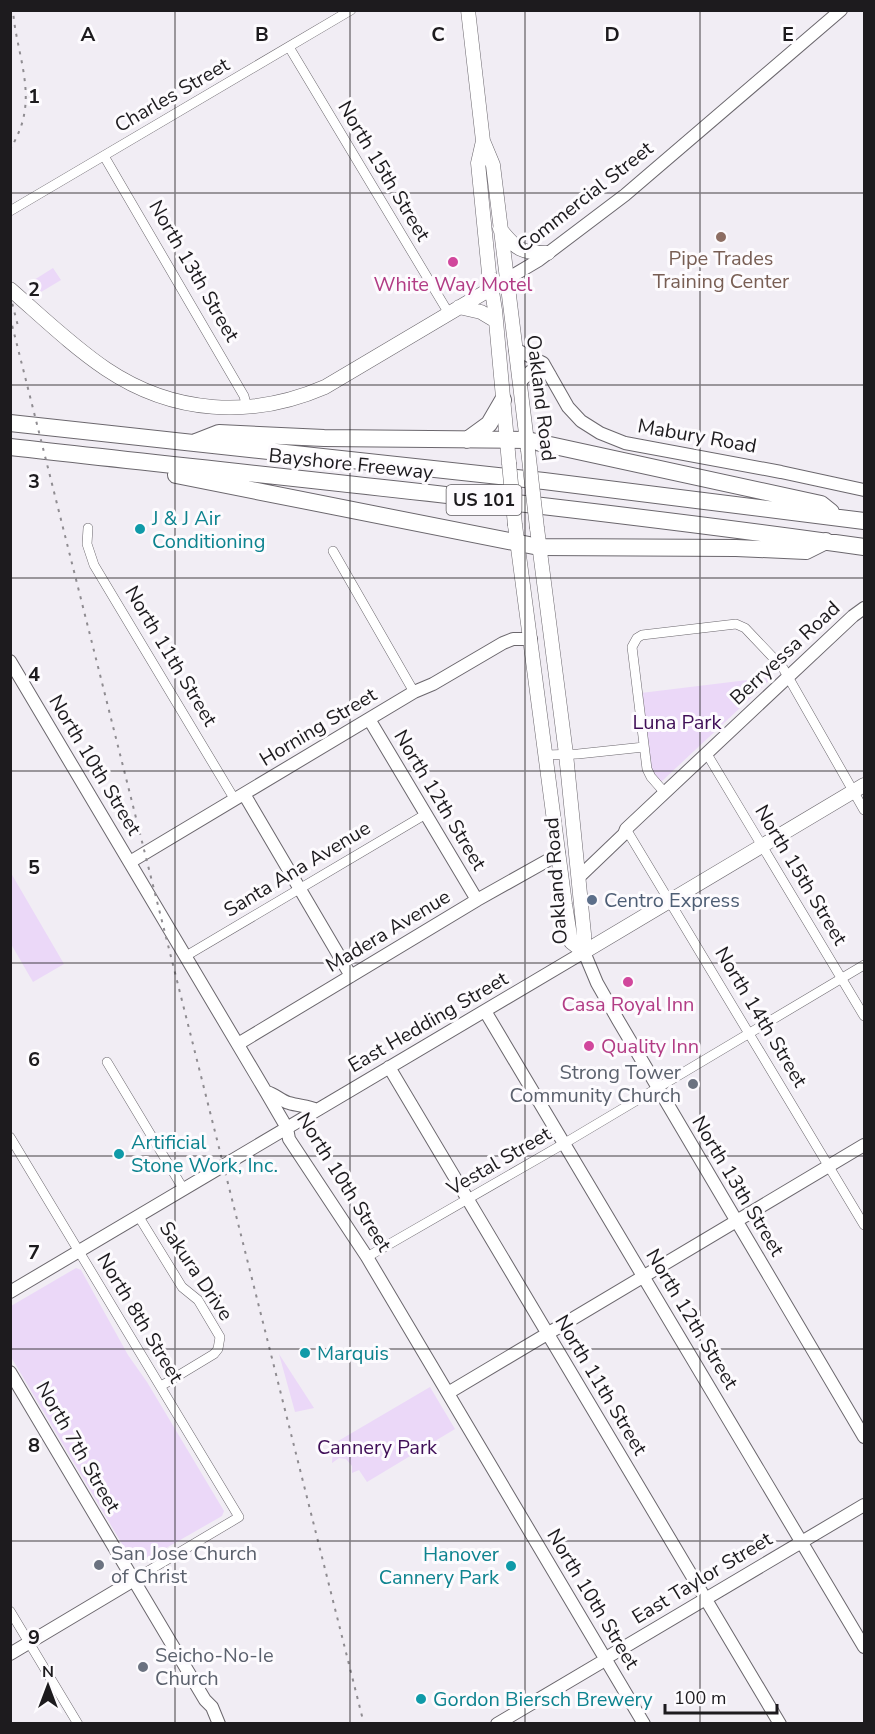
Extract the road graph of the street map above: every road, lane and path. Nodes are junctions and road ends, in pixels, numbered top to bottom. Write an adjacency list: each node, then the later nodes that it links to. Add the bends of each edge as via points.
1 (351, 10): 4 (street, Charles Street)
2 (468, 10): 5 (main road, Oakland Road)
3 (841, 10): 9 (main road, Commercial Street, via 625,195)
4 (289, 47): 6 (street, Charles Street); 13 (street, North 15th Street)
5 (483, 141): 8 (main road, Oakland Road, via 492,163); 11 (main road, Oakland Road, via 478,163)
6 (104, 156): 7 (street, Charles Street); 19 (street, North 13th Street, via 244,396)
7 (10, 211)
8 (500, 229): 9 (main road, via 520,250); 10 (main road, Oakland Road)
9 (548, 253): 10 (main road, Commercial Street)
10 (507, 279): 11 (main road, Commercial Street); 15 (main road, Oakland Road)
11 (492, 288): 13 (main road, Commercial Street); 14 (main road, Oakland Road)
12 (10, 290): 19 (main road, Commercial Street, via 106,369 143,390 190,405)
13 (453, 309): 14 (main road, via 481,312); 19 (main road, Commercial Street, via 348,374 298,398)
14 (496, 321): 18 (main road, Oakland Road)
15 (515, 349): 16 (main road, Mabury Road, via 543,363); 17 (main road, Oakland Road)
16 (550, 375): 17 (main road, via 531,372); 27 (main road, Mabury Road, via 568,407 600,434 625,443)
17 (520, 382): 24 (main road, Oakland Road)
18 (503, 400): 21 (highway, via 489,424); 23 (main road, Oakland Road)
19 (247, 408)
20 (10, 423): 22 (highway, Bayshore Freeway / US 101)
21 (467, 440): 22 (highway, via 219,433); 23 (highway)
22 (194, 443): 28 (highway, Bayshore Freeway / US 101)
23 (507, 444): 24 (highway); 32 (main road, Oakland Road, bridge)
24 (527, 445): 28 (highway, via 821,504); 33 (main road, Oakland Road, bridge)
25 (10, 447): 26 (highway, Bayshore Freeway / US 101)
26 (143, 461): 31 (highway, Bayshore Freeway / US 101); 32 (highway, via 173,475)
27 (864, 490)
28 (839, 518): 29 (highway, Bayshore Freeway / US 101)
29 (864, 521)
30 (88, 528): 48 (street, North 11th Street, via 87,544 94,565)
31 (826, 541): 33 (highway, via 806,551); 34 (highway, Bayshore Freeway / US 101)
32 (519, 544): 33 (highway); 37 (main road, Oakland Road)
33 (539, 547): 43 (main road, Oakland Road)
34 (864, 547)
35 (333, 551): 40 (street)
36 (864, 608): 39 (main road, Berryessa Road)
37 (531, 639): 40 (main road, Horning Street, via 502,643); 45 (main road, Oakland Road)
38 (10, 661): 54 (main road, North 10th Street)
39 (788, 678): 42 (street, via 745,628 736,624 642,635 632,647); 44 (main road, Berryessa Road); 46 (street)
40 (414, 692): 41 (main road, Horning Street)
41 (369, 718): 48 (main road, Horning Street); 50 (main road, North 12th Street)
42 (644, 747): 43 (street); 47 (street, via 647,769)
43 (566, 754): 45 (street); 55 (main road, Oakland Road)
44 (707, 754): 47 (main road, Berryessa Road); 52 (street, North 15th Street)
45 (546, 755): 53 (main road, Oakland Road)
46 (859, 788): 49 (street); 52 (main road, East Hedding Street)
47 (665, 793): 51 (main road, Berryessa Road)
48 (239, 797): 54 (main road, Horning Street); 56 (main road, North 11th Street)
49 (864, 810)
50 (426, 814): 56 (street, Santa Ana Avenue); 58 (main road, North 12th Street)
51 (626, 829): 55 (main road, Berryessa Road); 57 (street, North 14th Street)
52 (762, 845): 57 (main road, East Hedding Street); 63 (street, North 15th Street)
53 (559, 854): 58 (main road, Madera Avenue); 59 (main road, Oakland Road, via 571,942)
54 (130, 862): 60 (main road, North 10th Street)
55 (578, 878): 59 (main road, Oakland Road)
56 (299, 889): 60 (street, Santa Ana Avenue); 62 (main road, North 11th Street)
57 (670, 899): 59 (main road, East Hedding Street); 66 (street, North 14th Street)
58 (477, 900): 62 (main road, Madera Avenue)
59 (584, 952): 64 (main road, East Hedding Street); 70 (main road, North 13th Street)
60 (186, 956): 67 (main road, North 10th Street)
61 (864, 965): 63 (street, Vestal Street)
62 (351, 976): 67 (main road, Madera Avenue)
63 (842, 979): 65 (street, North 15th Street); 66 (street, Vestal Street)
64 (485, 1011): 69 (main road, East Hedding Street); 75 (main road, North 12th Street)
65 (864, 1016)
66 (750, 1033): 70 (street, Vestal Street); 77 (street, North 14th Street)
67 (238, 1044): 71 (main road, North 10th Street)
68 (107, 1062): 78 (street)
69 (389, 1067): 72 (main road, East Hedding Street); 79 (main road, North 11th Street)
70 (657, 1089): 75 (street, Vestal Street); 81 (main road, North 13th Street)
71 (266, 1092): 72 (main road, via 285,1102); 73 (main road, North 10th Street)
72 (317, 1110): 73 (main road, East Hedding Street)
73 (287, 1128): 78 (main road, East Hedding Street); 84 (main road, North 10th Street, via 289,1139)
74 (10, 1137): 83 (street, North 8th Street)
75 (565, 1143): 79 (street, Vestal Street); 85 (main road, North 12th Street)
76 (864, 1145): 77 (main road)
77 (830, 1166): 81 (main road); 82 (street, North 14th Street)
78 (184, 1190): 80 (main road, East Hedding Street)
79 (468, 1199): 84 (street, Vestal Street); 87 (main road, North 11th Street)
80 (139, 1217): 83 (main road, East Hedding Street); 89 (street, Sakura Drive, via 182,1287 198,1300 220,1337 214,1354)
81 (736, 1221): 85 (main road); 91 (main road, North 13th Street)
82 (864, 1225)
83 (80, 1252): 86 (main road, East Hedding Street); 89 (street, North 8th Street)
84 (367, 1257): 90 (main road, North 10th Street)
85 (644, 1277): 87 (main road); 93 (main road, North 12th Street)
86 (10, 1292)
87 (547, 1333): 90 (main road); 95 (main road, North 11th Street)
88 (10, 1372): 94 (main road, North 7th Street)
89 (161, 1386): 94 (street, North 8th Street, via 239,1517)
90 (448, 1393): 100 (main road, North 10th Street)
91 (864, 1437)
92 (864, 1505): 93 (main road, East Taylor Street)
93 (802, 1542): 95 (main road, East Taylor Street); 98 (main road, North 12th Street)
94 (133, 1579): 97 (main road); 103 (main road, North 7th Street, via 212,1707)
95 (705, 1598): 100 (main road, East Taylor Street); 105 (main road, North 11th Street)
96 (10, 1611): 97 (street)
97 (30, 1642): 99 (main road); 102 (street)
98 (864, 1647)
99 (10, 1654)
100 (606, 1659): 101 (main road, East Taylor Street); 104 (main road, North 10th Street)
101 (498, 1723)
102 (78, 1724)
103 (218, 1724)
104 (644, 1724)
105 (780, 1724)

